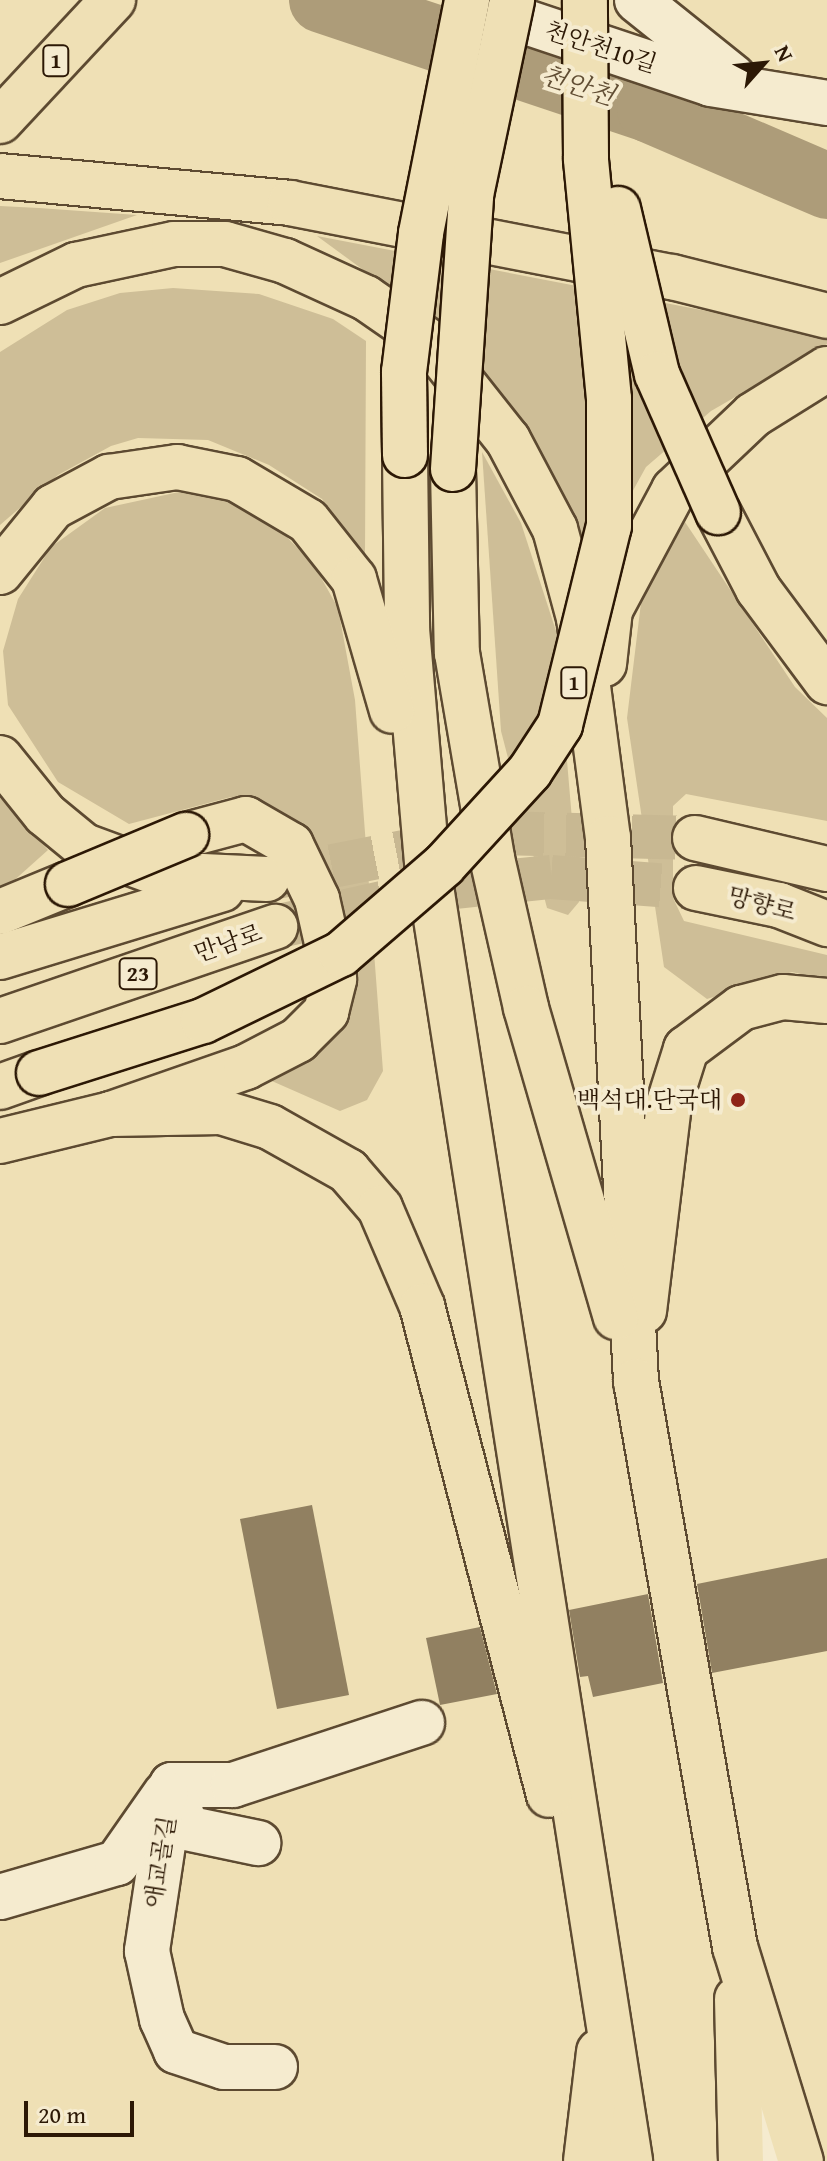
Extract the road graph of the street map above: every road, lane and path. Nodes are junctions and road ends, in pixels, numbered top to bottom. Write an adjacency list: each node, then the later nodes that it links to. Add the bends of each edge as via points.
1 (113, 0): 10 (main road, 1)
2 (459, 0): 8 (street, 천안천10길, via 711,84)
3 (467, 0): 20 (main road, bridge, via 421,233 404,372 407,629)
4 (512, 0): 32 (main road, bridge, via 471,195 453,469 457,653 492,858 534,1037)
5 (585, 0): 29 (main road, 1, bridge, via 586,158 609,399 609,526 560,725 530,771 444,865 341,954 203,1021)
6 (613, 0): 16 (main road, bridge, via 611,128 631,281 657,374 758,589)
7 (637, 0): 8 (street, 천안천10길)
8 (745, 86): 9 (street, 천안천10길)
9 (827, 103)
10 (0, 121)
11 (0, 176): 13 (main road, via 290,203 672,277)
12 (0, 302): 17 (main road, via 123,252 225,244 334,282 418,330 508,440 555,529 579,618)
13 (827, 316)
14 (821, 379): 17 (main road, via 753,415 674,490 610,610)
15 (0, 572): 20 (main road, via 53,507 109,477 177,467 237,479 308,521 354,579)
16 (827, 682)
17 (597, 746): 32 (main road)
18 (0, 758): 26 (main road, 만남로, via 45,814 84,846 160,874 267,879)
19 (695, 838): 21 (main road, 망향로)
20 (427, 861): 38 (main road)
21 (827, 869)
22 (696, 888): 24 (main road, 망향로, via 779,905)
23 (0, 912): 30 (main road, bridge, via 186,835 246,819 291,845 317,899 333,996 298,1040)
24 (827, 924)
25 (275, 927): 28 (main road, 만남로 / 23)
26 (0, 957)
27 (827, 1001): 32 (main road, via 783,997 741,1008 686,1049 669,1103)
28 (0, 1021)
29 (20, 1080)
30 (111, 1114): 31 (main road); 38 (main road, via 221,1112 270,1127 348,1171 380,1208 422,1306)
31 (0, 1141)
32 (636, 1381): 37 (main road)
33 (422, 1723): 34 (street, via 233,1785)
34 (172, 1785): 35 (street, via 186,1828); 36 (street, 애교골길, via 117,1863); 39 (street, 애교골길, via 147,1951 162,2019 176,2051 224,2067)
35 (258, 1843)
36 (0, 1897)
37 (735, 1947): 42 (main road); 43 (street, via 763,2092); 44 (main road)
38 (605, 2005): 40 (main road); 41 (main road)
39 (275, 2067)
40 (586, 2161)
41 (630, 2161)
42 (741, 2161)
43 (767, 2161)
44 (801, 2161)

